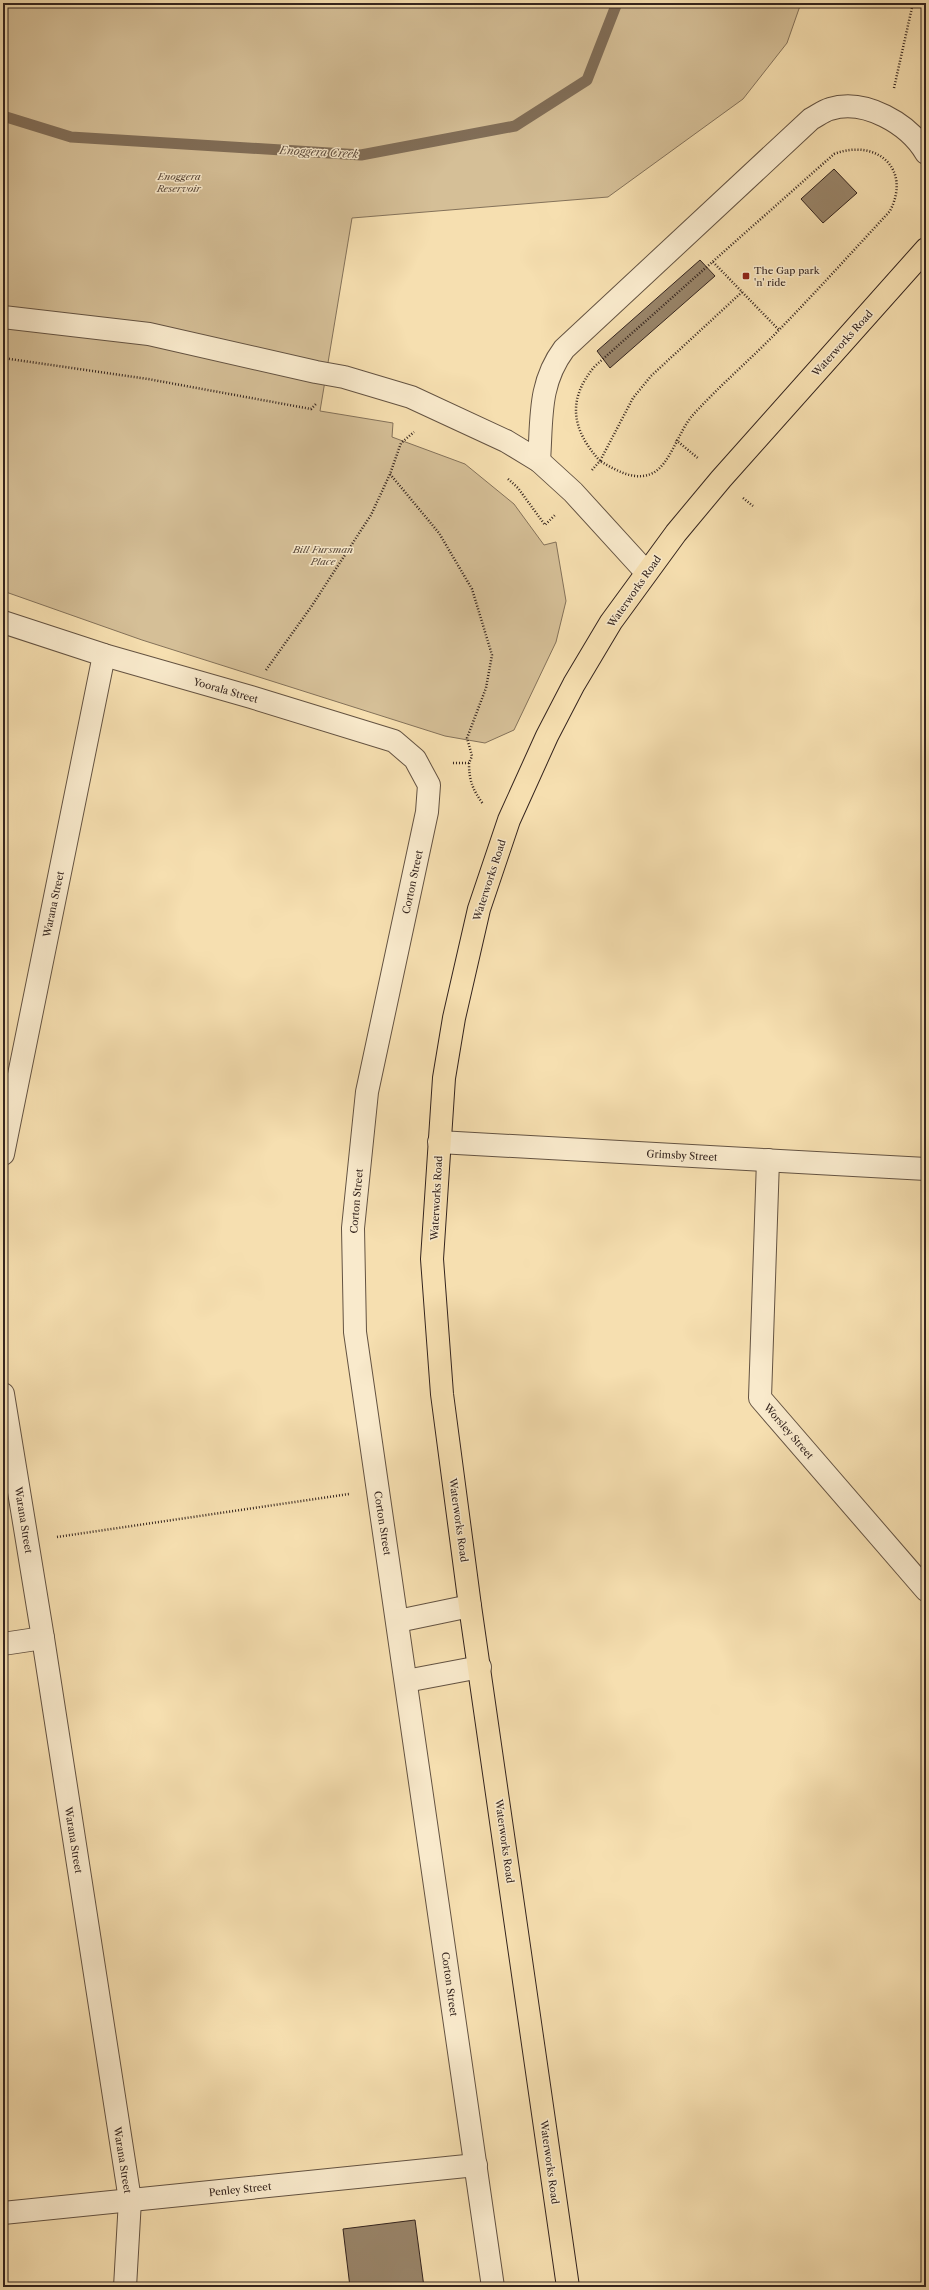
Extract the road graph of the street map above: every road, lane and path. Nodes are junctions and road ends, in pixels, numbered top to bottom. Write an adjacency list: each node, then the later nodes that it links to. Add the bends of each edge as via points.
1 (913, 3): 2 (path, via 894,90)
2 (885, 115): 3 (street, via 916,138); 13 (street, via 846,107 830,109 810,119 564,349 553,365 547,382 543,400)
3 (926, 153)
4 (926, 249): 17 (main road, Waterworks Road, via 721,479)
5 (713, 262): 6 (path); 8 (path, via 834,154 856,148 871,150 888,162 897,186 896,198 890,211); 12 (path, via 585,377 579,391 576,421 581,436)
6 (742, 292): 8 (path); 12 (path, via 651,376 634,398)
7 (3, 317): 10 (street, via 149,334)
8 (779, 330): 12 (path, via 691,417 664,464 655,472 644,477 631,476)
9 (3, 358): 10 (path, via 148,379 311,409)
10 (344, 377): 13 (street, via 411,397 506,441)
11 (419, 430): 14 (path, via 402,443)
12 (600, 460): 16 (path)
13 (539, 461): 16 (street)
14 (390, 474): 20 (path, via 371,515 311,607 263,673); 21 (path, via 439,533 472,589 492,655 486,688 468,738 472,756 469,763)
15 (504, 476): 16 (path, via 518,488 545,525)
16 (573, 492): 17 (street)
17 (646, 572): 23 (main road, Waterworks Road, via 574,684 527,777 495,859 469,948 454,1018 444,1078)
18 (3, 622): 19 (street, Yoorala Street)
19 (104, 655): 20 (street, Yoorala Street); 24 (street, Warana Street)
20 (251, 696): 22 (street, Yoorala Street, via 394,741 415,759)
21 (447, 763)
22 (430, 785): 28 (street, Corton Street, via 427,812 367,1092 353,1228 355,1332)
23 (439, 1142): 25 (street, Grimsby Street); 31 (main road, Waterworks Road, via 432,1259 442,1394)
24 (4, 1144)
25 (768, 1160): 26 (street, Grimsby Street); 30 (street, Worsley Street, via 760,1398)
26 (926, 1169)
27 (3, 1394): 29 (street, Warana Street)
28 (378, 1490): 29 (path); 32 (street, Corton Street)
29 (27, 1542): 33 (street, Warana Street)
30 (926, 1590)
31 (470, 1606): 32 (street); 35 (main road, Waterworks Road)
32 (398, 1621): 36 (street, Corton Street)
33 (44, 1638): 34 (street); 38 (street, Warana Street)
34 (3, 1644)
35 (480, 1667): 36 (street); 42 (main road, Waterworks Road)
36 (406, 1681): 37 (street, Corton Street)
37 (476, 2165): 38 (street, Penley Street); 41 (street, Corton Street)
38 (130, 2200): 39 (street, Penley Street); 40 (street, Warana Street)
39 (3, 2213)
40 (125, 2287)
41 (493, 2287)
42 (568, 2287)

